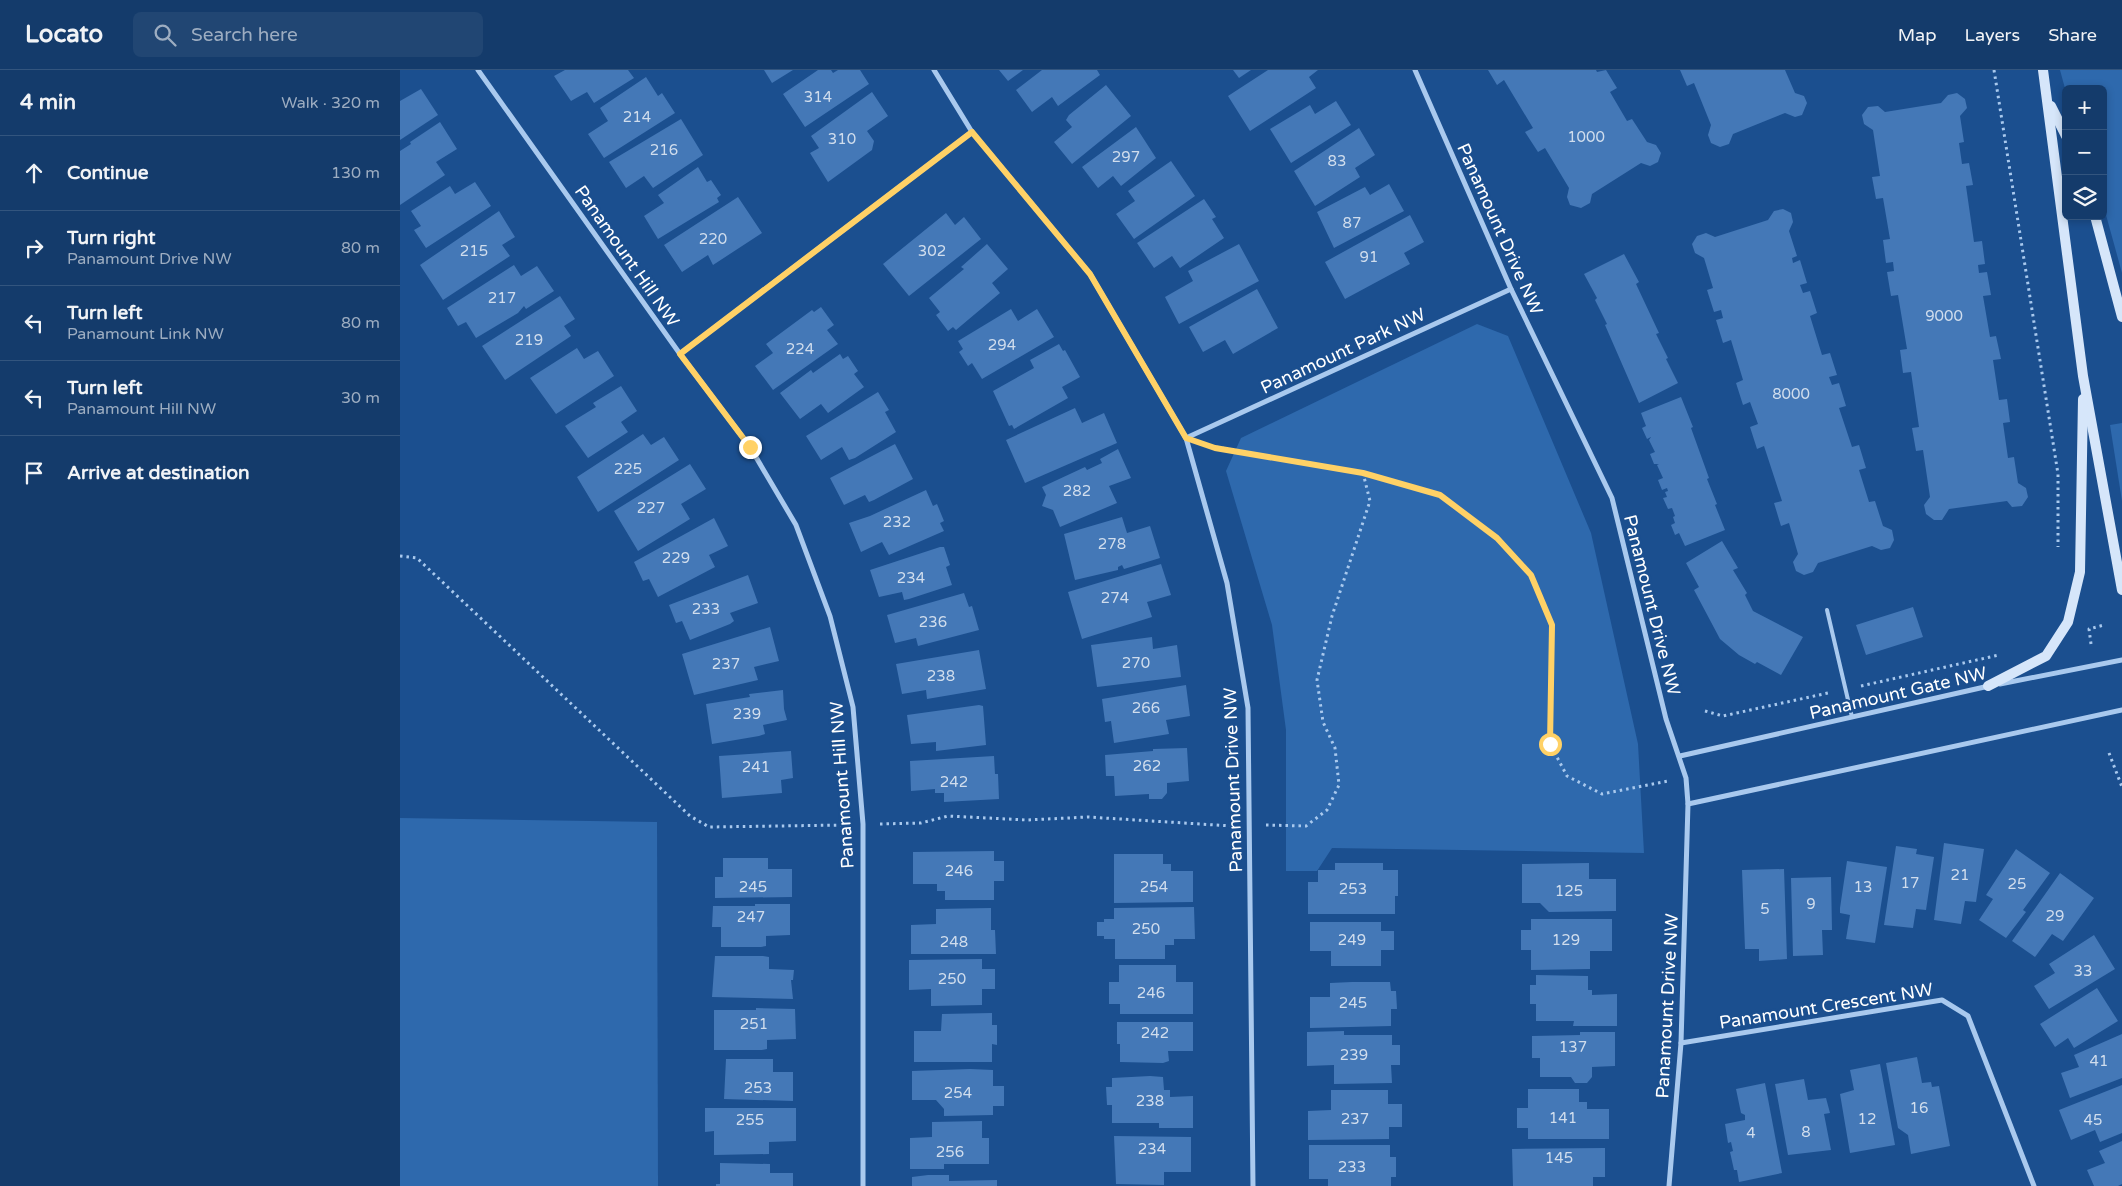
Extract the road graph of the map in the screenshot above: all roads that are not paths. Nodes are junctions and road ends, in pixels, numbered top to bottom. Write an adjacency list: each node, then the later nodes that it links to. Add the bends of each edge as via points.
1 (478, 70): 11 (street, Panamount Hill NW)
2 (934, 70): 7 (street, Panamount Drive NW)
3 (1415, 70): 9 (street, Panamount Drive NW)
4 (2043, 70): 5 (main road)
5 (2047, 98): 6 (main road); 12 (main road)
6 (2063, 130)
7 (972, 132): 11 (street); 13 (street, Panamount Drive NW, via 1090,274)
8 (2096, 220): 10 (main road)
9 (1511, 289): 13 (street, Panamount Park NW); 20 (street, Panamount Drive NW, via 1612,498 1666,719)
10 (2122, 317)
11 (680, 354): 23 (street, Panamount Hill NW, via 750,447 796,525 830,616 853,707 863,824)
12 (2083, 376): 14 (main road); 17 (main road, via 2080,572 2068,622 2046,656)
13 (1186, 438): 24 (street, Panamount Drive NW, via 1227,583 1248,708)
14 (2122, 590)
15 (1827, 610): 19 (lane)
16 (2122, 660): 17 (street, Panamount Gate NW)
17 (1988, 686): 19 (street, Panamount Gate NW)
18 (2122, 710): 21 (street)
19 (1852, 717): 20 (street, Panamount Gate NW)
20 (1680, 756): 21 (street, Panamount Drive NW)
21 (1688, 804): 22 (street, Panamount Drive NW)
22 (1681, 1043): 25 (street, Panamount Drive NW); 26 (street, Panamount Crescent NW, via 1942,1000 1968,1016)
23 (863, 1186)
24 (1253, 1186)
25 (1669, 1186)
26 (2034, 1186)

